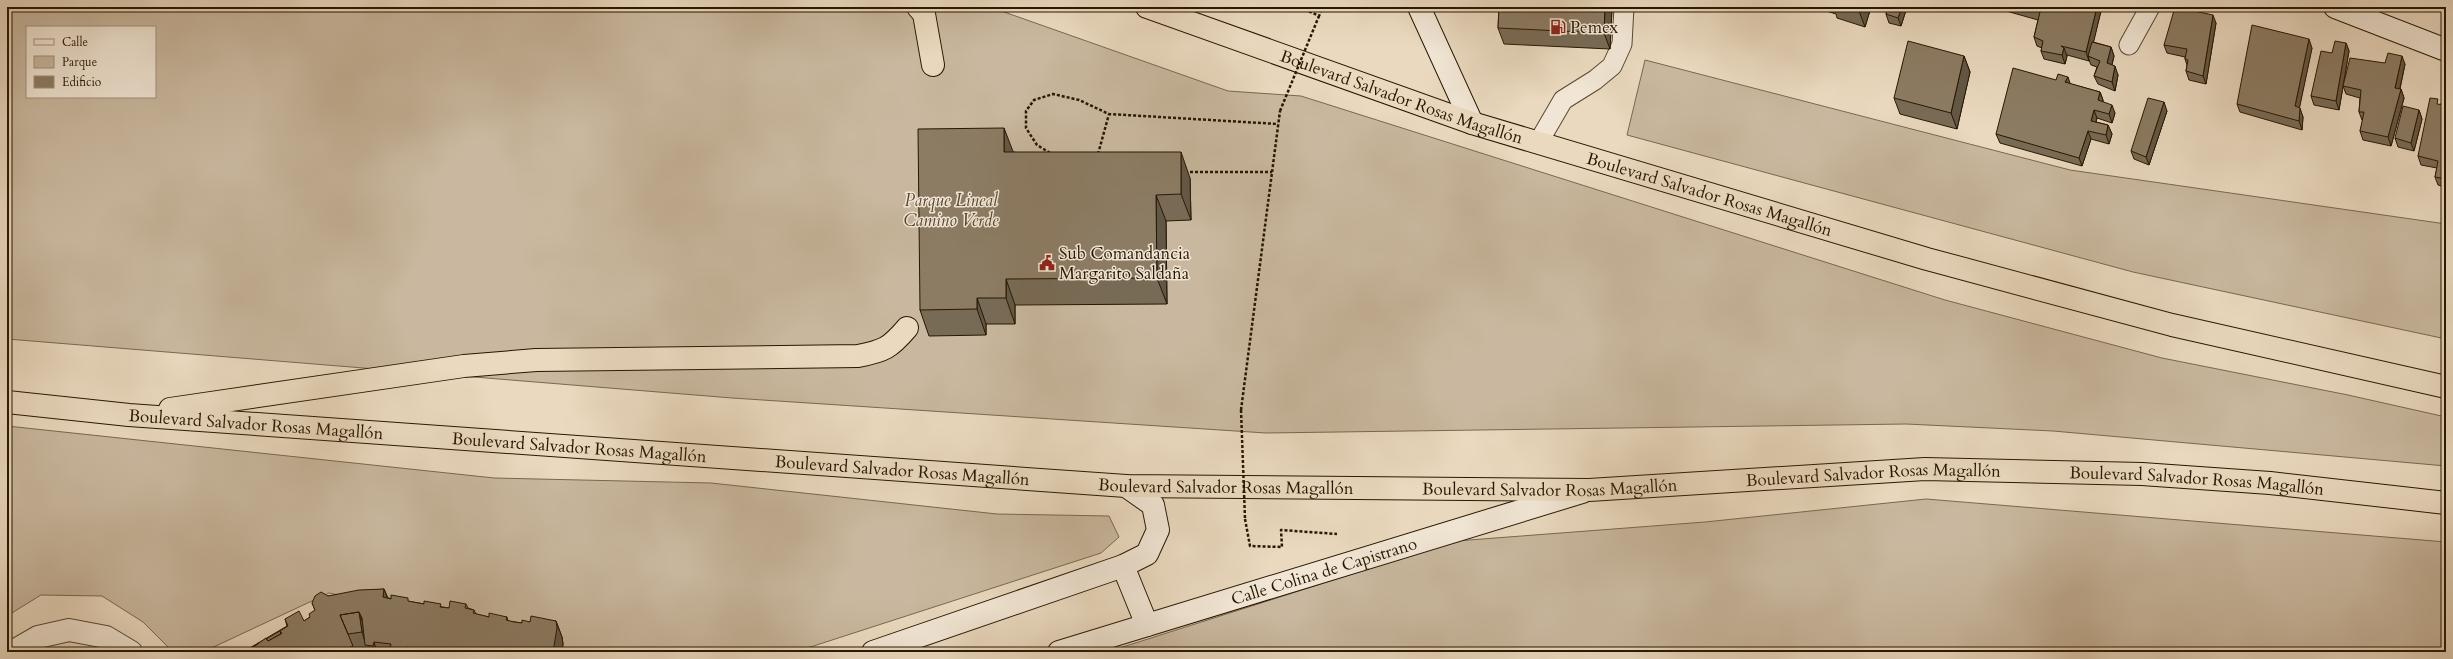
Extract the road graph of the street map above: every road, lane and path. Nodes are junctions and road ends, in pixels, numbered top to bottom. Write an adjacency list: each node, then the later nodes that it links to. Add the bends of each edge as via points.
1 (918, 7): 12 (highway, via 924,14)
2 (1147, 7): 14 (highway, Boulevard Salvador Rosas Magallón)
3 (1300, 7): 9 (path)
4 (1323, 7): 9 (path)
5 (1418, 7): 14 (main road)
6 (1624, 7): 16 (lane, via 1622,44 1612,66 1563,100)
7 (2150, 7): 10 (lane)
8 (2335, 7): 11 (main road)
9 (1319, 16): 15 (path, bridge, via 1280,111)
10 (2129, 45)
11 (2446, 50)
12 (933, 65)
13 (1109, 114): 15 (path); 17 (path, via 1079,100 1053,94 1034,100 1026,111 1026,128 1037,145); 18 (path, via 1098,155)
14 (1472, 123): 16 (highway, Boulevard Salvador Rosas Magallón)
15 (1278, 124): 20 (path)
16 (1538, 143): 22 (highway, Boulevard Salvador Rosas Magallón, via 1927,259 2172,325)
17 (1056, 158)
18 (1094, 160)
19 (1179, 172): 20 (path)
20 (1272, 172): 28 (path, bridge, via 1241,410 1245,519 1250,546 1282,547 1282,530)
21 (907, 328): 24 (highway, via 896,341 881,352 858,356 536,360 464,366)
22 (2446, 387)
23 (7, 402): 24 (highway, Boulevard Salvador Rosas Magallón)
24 (129, 415): 25 (highway, Boulevard Salvador Rosas Magallón)
25 (1126, 486): 26 (highway, Boulevard Salvador Rosas Magallón); 29 (main road, via 1153,505 1158,530 1147,554)
26 (1589, 490): 27 (highway, Boulevard Salvador Rosas Magallón, via 1925,469 2142,474 2277,484); 30 (main road, Calle Colina de Capistrano)
27 (2446, 503)
28 (1313, 532)
29 (1123, 566): 30 (main road); 33 (main road)
30 (1148, 625): 34 (main road, Calle Colina de Capistrano)
31 (12, 652): 32 (main road, via 38,637 69,630 106,637)
32 (131, 652)
33 (874, 652)
34 (1059, 652)

